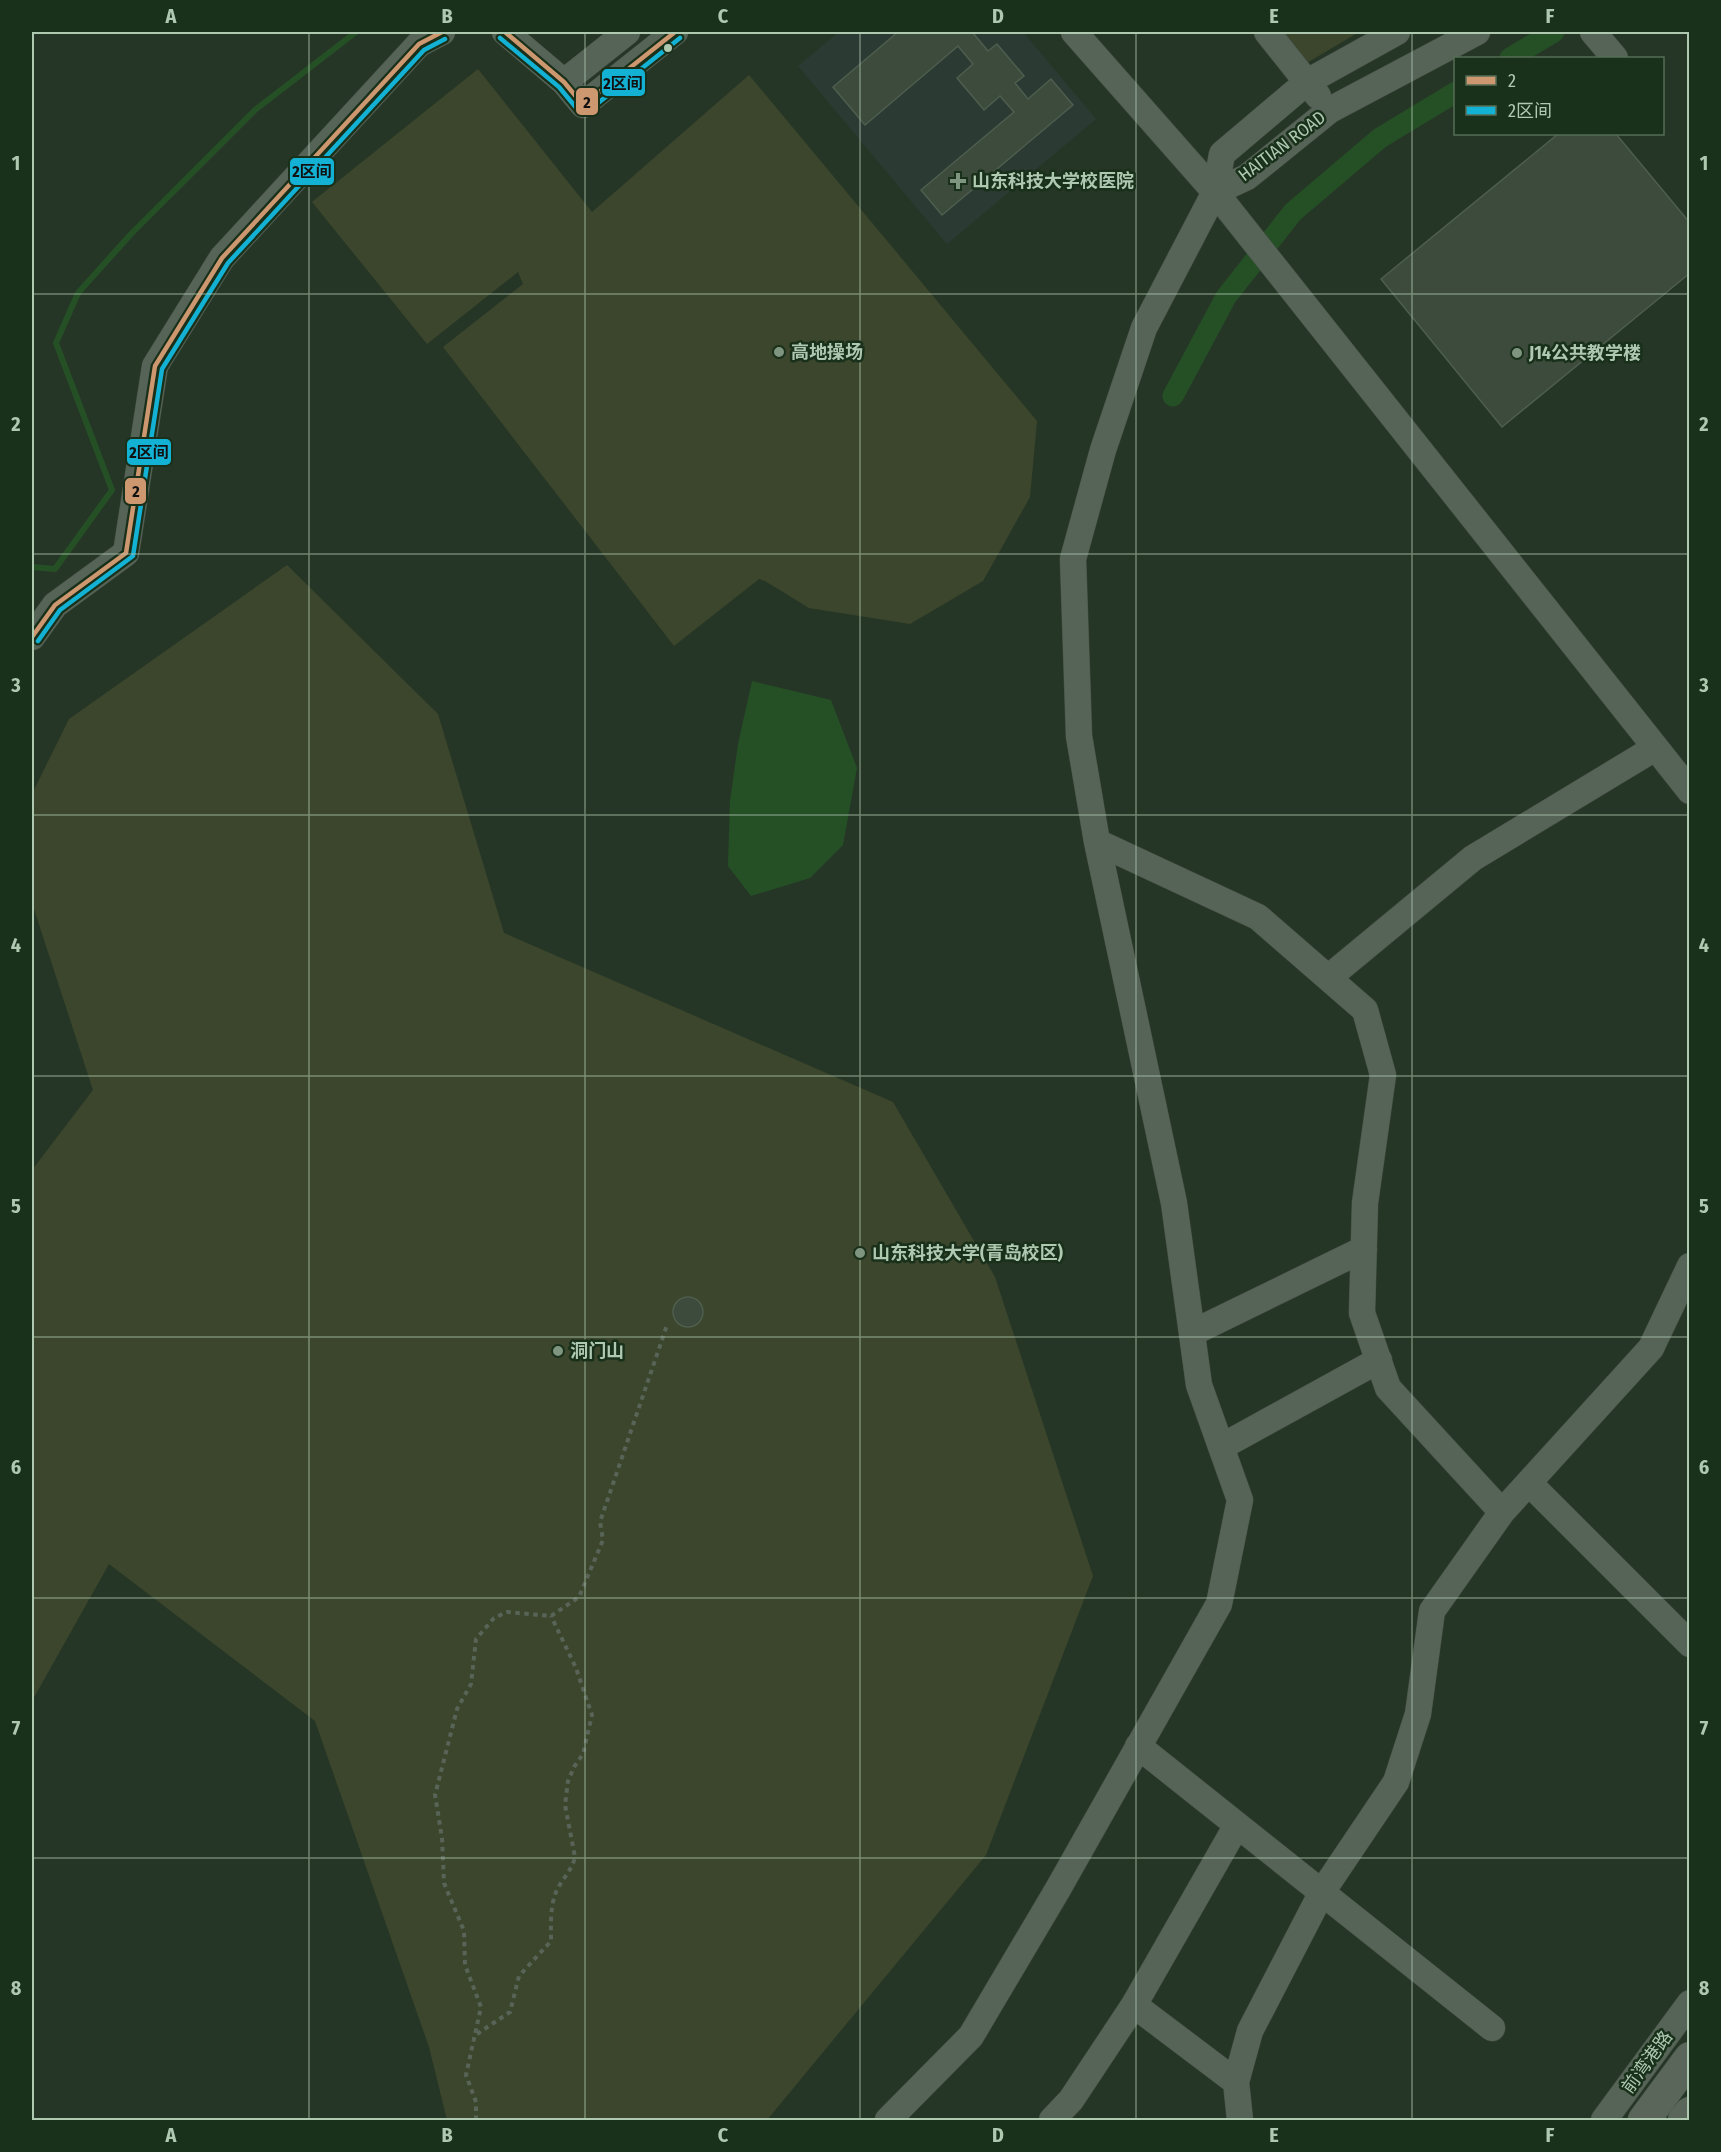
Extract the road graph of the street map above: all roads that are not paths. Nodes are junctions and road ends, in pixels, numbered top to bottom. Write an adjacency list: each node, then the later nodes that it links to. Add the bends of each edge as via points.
1 (442, 32): 13 (street, via 419,44 222,258 155,366 126,553 55,605)
2 (505, 32): 9 (street)
3 (627, 32): 9 (street)
4 (675, 32): 9 (street, via 583,105)
5 (1074, 32): 12 (street)
6 (1267, 32): 10 (street)
7 (1397, 32): 10 (street, HAITIAN ROAD)
8 (1477, 32): 11 (street, HAITIAN ROAD)
9 (564, 82)
10 (1307, 82): 11 (street); 12 (street, HAITIAN ROAD, via 1222,154)
11 (1330, 110): 12 (street, HAITIAN ROAD, via 1247,177)
12 (1215, 192): 14 (street); 16 (street, via 1144,328 1103,450 1073,559 1078,736)
13 (32, 637)
14 (1655, 748): 15 (street); 17 (street, via 1473,858)
15 (1689, 791)
16 (1097, 842): 17 (street, via 1258,917); 20 (street, via 1174,1203)
17 (1328, 978): 18 (street, via 1365,1010 1383,1076 1365,1203)
18 (1364, 1249): 20 (street); 21 (street, via 1362,1313)
19 (1689, 1266): 23 (street, via 1651,1348)
20 (1192, 1333): 22 (street, via 1199,1385)
21 (1379, 1360): 22 (street); 24 (street, via 1388,1388)
22 (1221, 1447): 26 (street, via 1240,1500 1219,1604)
23 (1529, 1483): 24 (street); 25 (street)
24 (1502, 1512): 28 (street, via 1432,1611 1418,1714 1395,1782)
25 (1689, 1644)
26 (1138, 1746): 27 (street); 35 (street, via 971,2036)
27 (1237, 1825): 28 (street); 30 (street)
28 (1322, 1892): 31 (street); 33 (street, via 1250,2031)
29 (1689, 2003): 38 (street, 前湾港路)
30 (1134, 2006): 33 (street); 36 (street, via 1071,2100)
31 (1492, 2028)
32 (1689, 2058): 39 (main road, 前湾港路)
33 (1236, 2082): 37 (street)
34 (1689, 2113): 40 (main road)
35 (888, 2121)
36 (1052, 2121)
37 (1239, 2121)
38 (1604, 2121)
39 (1644, 2121)
40 (1684, 2121)

